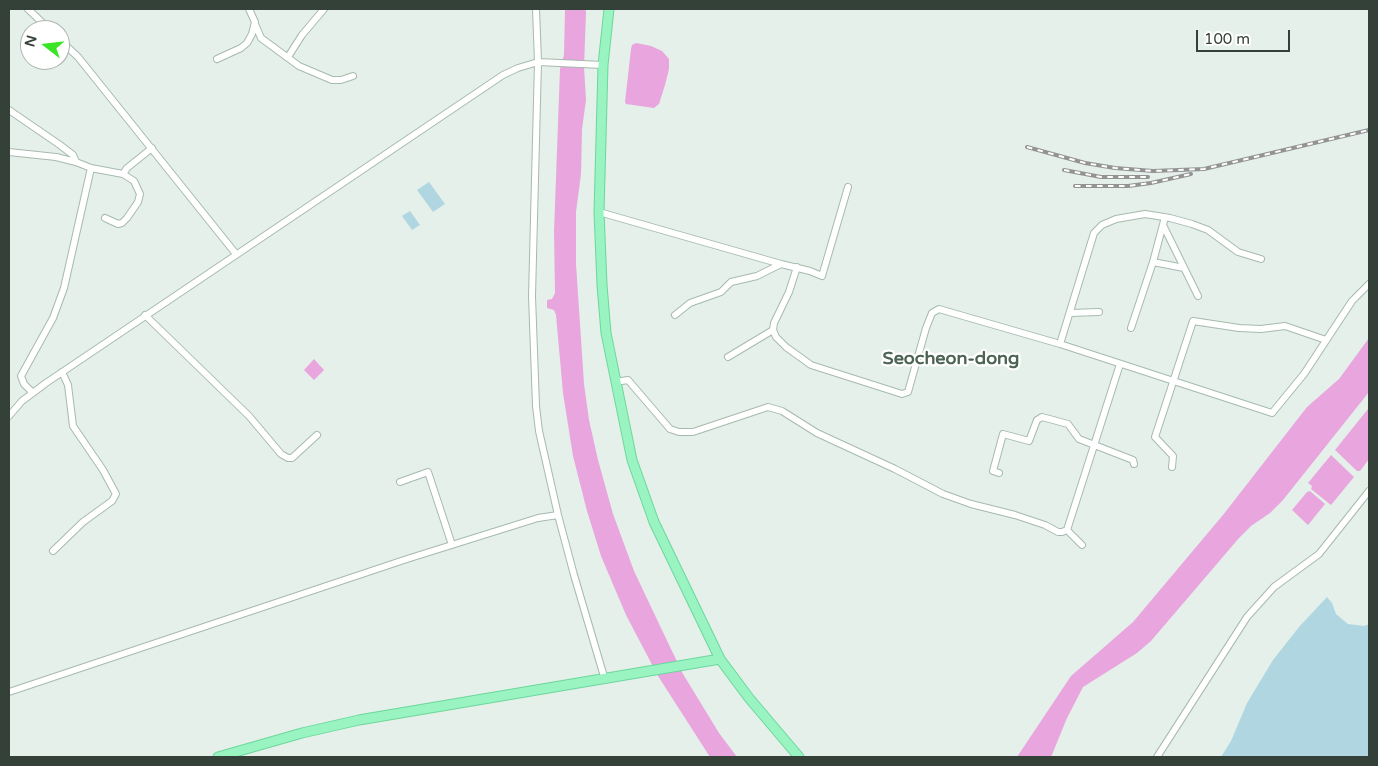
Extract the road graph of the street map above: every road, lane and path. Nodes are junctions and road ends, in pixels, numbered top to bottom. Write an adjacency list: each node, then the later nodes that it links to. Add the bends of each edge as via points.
1 (28, 9): 6 (street)
2 (249, 9): 7 (street)
3 (324, 9): 9 (street)
4 (536, 9): 11 (street)
5 (609, 9): 12 (main road)
6 (40, 20)
7 (255, 24): 9 (street, via 261,38); 10 (street, via 247,43)
8 (70, 49): 15 (street)
9 (288, 57): 13 (street, via 299,66 332,80)
10 (217, 59)
11 (538, 62): 12 (street); 25 (street, via 503,75); 55 (street, via 532,242 534,373 539,431)
12 (604, 66): 21 (main road)
13 (353, 76)
14 (9, 110): 17 (street, via 73,155)
15 (152, 148): 19 (street); 25 (street)
16 (9, 152): 17 (street)
17 (76, 162): 18 (street)
18 (91, 168): 19 (street); 46 (street, via 64,288 53,318 21,376)
19 (123, 174): 23 (street, via 140,190 138,202 122,223)
20 (848, 187): 29 (street, via 822,276)
21 (599, 212): 28 (street); 45 (main road, via 603,304)
22 (1165, 217): 24 (street); 26 (street, via 1208,230 1238,252); 34 (street, via 1145,214 1116,219 1094,233)
23 (105, 218)
24 (1163, 225): 27 (street); 30 (street)
25 (236, 254): 35 (street)
26 (1261, 258)
27 (1153, 262): 30 (street); 37 (street)
28 (780, 264): 29 (street); 36 (street, via 757,276 731,282 721,292 690,303)
29 (797, 267): 38 (street)
30 (1184, 268): 32 (street)
31 (1369, 284): 39 (street, via 1352,301)
32 (1198, 296)
33 (1099, 312): 34 (street)
34 (1070, 313): 40 (street)
35 (145, 315): 43 (street); 48 (street, via 249,416 281,454 292,458)
36 (675, 316)
37 (1131, 328)
38 (773, 330): 40 (street, via 786,347 811,365 902,394 908,392 932,313 939,309); 41 (street)
39 (1326, 340): 44 (street, via 1304,374 1272,413); 44 (street, via 1285,326 1239,328 1193,321)
40 (1060, 344): 42 (street)
41 (728, 357)
42 (1120, 364): 44 (street); 49 (street)
43 (62, 372): 46 (street); 59 (street, via 68,385 74,426 116,494 112,501 82,522)
44 (1174, 381): 51 (street, via 1155,437 1173,456)
45 (615, 382): 56 (street, via 628,380 670,429 679,432 693,432 768,407 782,411 818,433 943,494 1022,517 1058,532); 60 (main road, via 632,460 654,522)
46 (32, 392): 47 (street)
47 (9, 416)
48 (317, 435)
49 (1094, 445): 50 (street, via 1133,460); 52 (street, via 1079,439 1068,424 1042,417 1037,420 1029,441 1003,434 993,471); 56 (street)
50 (1134, 464)
51 (1172, 467)
52 (999, 473)
53 (400, 482): 57 (street, via 428,472)
54 (1369, 491): 65 (street, via 1318,554 1274,588 1247,617)
55 (558, 515): 57 (street, via 538,518); 61 (street, via 574,575)
56 (1067, 530): 58 (street)
57 (452, 545): 62 (street)
58 (1082, 545)
59 (53, 551)
60 (720, 659): 61 (main road); 64 (main road)
61 (610, 679): 63 (main road, via 359,720)
62 (9, 692)
63 (218, 757)
64 (799, 757)
65 (1157, 757)

